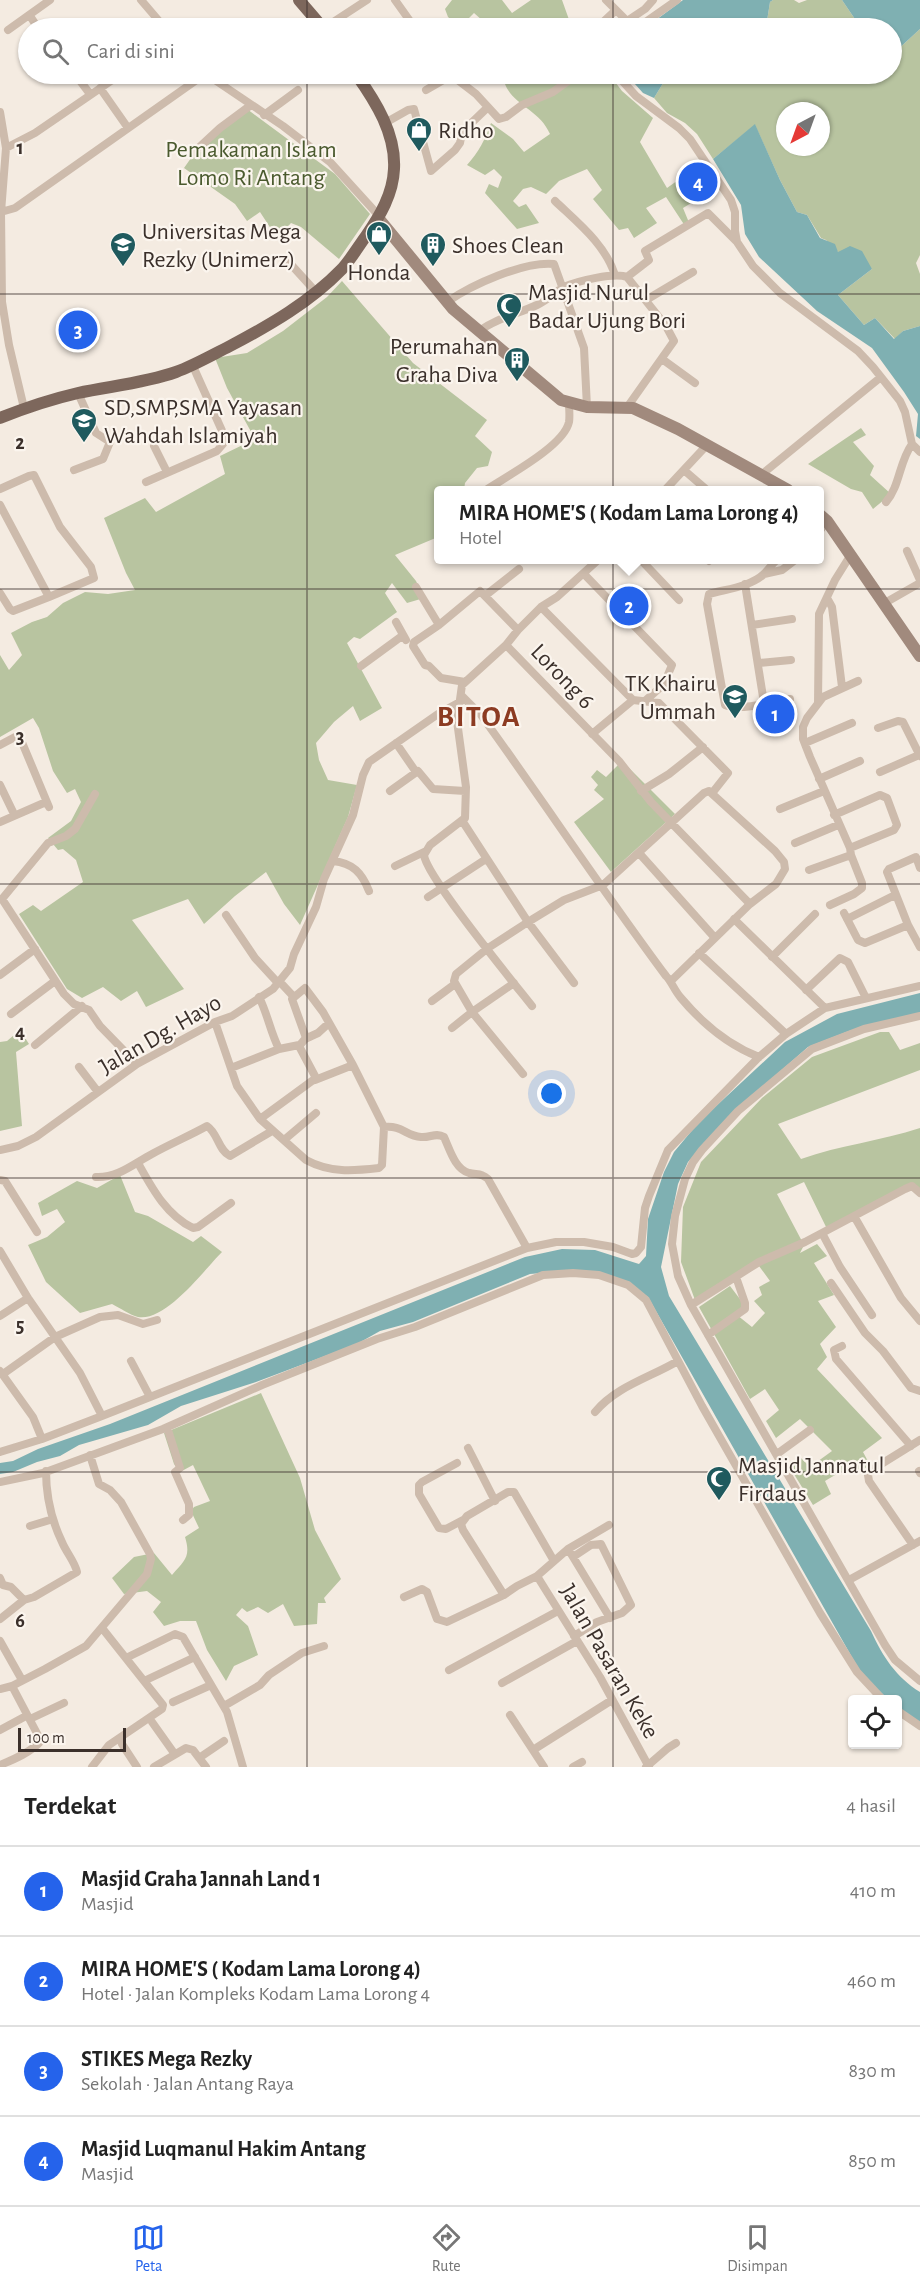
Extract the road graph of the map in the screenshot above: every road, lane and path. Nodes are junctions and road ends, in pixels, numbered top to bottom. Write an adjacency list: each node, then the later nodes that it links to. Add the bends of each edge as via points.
1 (51, 0): 10 (street)
2 (141, 0): 12 (street)
3 (298, 0): 13 (main road)
4 (368, 0): 14 (street)
5 (395, 0): 15 (street)
6 (606, 0): 9 (street)
7 (653, 0): 18 (street)
8 (677, 0): 19 (street)
9 (616, 10): 16 (street); 17 (street)
10 (30, 16): 11 (street)
11 (27, 18)
12 (156, 18)
13 (314, 18)
14 (339, 18)
15 (408, 18)
16 (607, 18)
17 (624, 18)
18 (632, 18)
19 (651, 18)
20 (18, 24): 21 (street)
21 (8, 30)
22 (82, 84): 34 (street)
23 (106, 84): 31 (street)
24 (192, 84): 40 (street)
25 (221, 84): 35 (street)
26 (363, 84): 39 (main road)
27 (438, 84): 33 (street)
28 (465, 84): 36 (street)
29 (564, 84): 36 (street, via 506,117 496,117)
30 (625, 84): 46 (street, via 690,139 731,200)
31 (100, 88): 34 (street); 40 (street)
32 (298, 90): 38 (street)
33 (426, 90)
34 (90, 94): 41 (street)
35 (251, 105): 38 (street); 42 (street)
36 (488, 107): 39 (street, via 462,132 460,143 449,156 430,171 414,109)
37 (0, 113): 41 (street)
38 (264, 115): 45 (street, via 330,162)
39 (385, 123): 45 (main road, via 394,169)
40 (128, 128): 44 (street, via 15,208)
41 (6, 148): 44 (street)
42 (192, 154)
43 (555, 201): 49 (street, via 605,253)
44 (1, 212): 64 (street, via 4,318)
45 (379, 218): 52 (main road, via 343,268); 54 (main road)
46 (737, 242): 50 (street, via 708,213 645,251 648,260); 58 (street, via 771,285 858,351)
47 (286, 259): 52 (street)
48 (693, 272): 53 (street)
49 (615, 275): 50 (street); 51 (street)
50 (627, 277): 53 (street)
51 (562, 288): 54 (street, via 552,264 493,277); 55 (street, via 550,299 505,315); 63 (street, via 584,348)
52 (316, 291): 57 (main road, via 261,330)
53 (646, 300): 56 (street, via 673,338 673,345)
54 (447, 302): 55 (main road)
55 (479, 331): 61 (main road)
56 (662, 359): 59 (street); 62 (street)
57 (192, 364): 60 (main road, via 158,377); 72 (street, via 223,433 224,444 217,452)
58 (881, 377): 66 (street, via 905,412); 73 (street)
59 (695, 383)
60 (78, 393): 64 (main road); 70 (street, via 96,433 110,442 103,459)
61 (569, 403): 63 (main road); 75 (street, via 569,422 556,441)
62 (628, 406): 63 (main road); 67 (main road)
63 (586, 407)
64 (24, 408): 65 (main road)
65 (0, 418)
66 (912, 444): 69 (street); 80 (street)
67 (707, 445): 71 (street); 73 (main road)
68 (154, 446): 72 (street)
69 (920, 452)
70 (74, 470)
71 (685, 471): 76 (street); 77 (street)
72 (167, 472): 74 (street)
73 (761, 475): 78 (main road)
74 (146, 482)
75 (492, 486)
76 (669, 486)
77 (702, 486)
78 (781, 486)
79 (0, 489): 97 (street, via 34,475 60,527 93,572 94,578 88,582)
80 (886, 502)
81 (0, 505): 97 (street)
82 (824, 524): 84 (main road)
83 (907, 551): 92 (street)
84 (850, 556): 98 (street); 100 (main road)
85 (594, 564): 90 (street)
86 (644, 564): 99 (street)
87 (773, 564): 91 (street)
88 (790, 564): 91 (street)
89 (519, 569): 96 (street)
90 (584, 574): 101 (street); 120 (street, via 672,664 664,684)
91 (764, 574): 93 (street)
92 (920, 581): 100 (street)
93 (745, 584): 105 (street); 121 (street, via 708,597 723,702 729,707)
94 (416, 588): 104 (street)
95 (0, 593): 97 (street, via 13,610)
96 (486, 595): 104 (street, via 478,592); 106 (street)
97 (49, 597)
98 (828, 598): 116 (street); 122 (street, via 818,621)
99 (679, 600)
100 (883, 604): 110 (main road)
101 (541, 607): 106 (street); 119 (street)
102 (792, 619): 105 (street)
103 (396, 622): 107 (street)
104 (439, 625): 109 (street)
105 (752, 625): 112 (street)
106 (518, 630): 108 (street)
107 (402, 636): 109 (street); 113 (street)
108 (506, 645): 115 (street); 125 (street, Lorong 6)
109 (413, 646): 115 (street, via 425,665 441,678)
110 (920, 656)
111 (791, 660): 112 (street)
112 (759, 663): 121 (street)
113 (361, 666)
114 (858, 681): 116 (street)
115 (465, 682): 117 (street)
116 (842, 687): 122 (street)
117 (461, 699): 126 (street, Jalan Dg. Hayo); 138 (street, via 457,721); 159 (street, via 481,715)
118 (790, 699): 121 (street)
119 (633, 700): 120 (street); 125 (street)
120 (645, 701): 129 (street, via 660,703)
121 (764, 703)
122 (818, 703): 127 (street, via 804,722)
123 (852, 723): 127 (street)
124 (878, 728): 130 (street, via 903,722)
125 (592, 734): 136 (street, Lorong 6)
126 (396, 743): 132 (street); 155 (street, Jalan Dg. Hayo, via 365,768 353,815)
127 (805, 743): 134 (street)
128 (0, 745): 143 (street, via 15,737 21,740 47,805)
129 (703, 747): 136 (street); 140 (street, via 728,773)
130 (920, 756): 133 (street)
131 (860, 761): 134 (street)
132 (416, 772): 137 (street); 138 (street, via 421,772 433,789)
133 (880, 772)
134 (819, 779): 139 (street)
135 (0, 785): 143 (street)
136 (641, 790): 147 (street, Lorong 6)
137 (390, 791)
138 (465, 791): 145 (street)
139 (824, 791): 142 (street); 144 (street)
140 (713, 792): 147 (street, via 706,791); 164 (street, via 784,862 780,878)
141 (95, 794): 174 (street, via 75,829 48,843 2,899)
142 (780, 809)
143 (14, 814): 146 (street)
144 (834, 815): 148 (street); 150 (street, via 880,795 887,798 897,825 894,830)
145 (464, 818): 151 (street); 154 (street)
146 (0, 822)
147 (670, 822): 152 (street); 164 (street, Lorong 6)
148 (838, 825): 149 (street); 150 (street)
149 (795, 843)
150 (850, 851): 158 (street); 165 (street, via 862,888)
151 (424, 852): 156 (street); 160 (street, via 427,866)
152 (639, 853): 159 (street); 171 (street)
153 (918, 856): 157 (street); 162 (street, via 888,871)
154 (486, 859): 160 (street); 169 (street)
155 (333, 861): 161 (street, via 346,862 363,875); 180 (street, Jalan Dg. Hayo, via 290,968)
156 (395, 866)
157 (920, 868)
158 (809, 870)
159 (603, 885): 169 (street, via 564,900); 178 (street, via 637,937)
160 (443, 888): 163 (street); 173 (street)
161 (369, 891)
162 (895, 895): 170 (street); 170 (street, via 845,916 858,940 865,944)
163 (428, 897)
164 (750, 904): 168 (street)
165 (830, 905)
166 (815, 914): 176 (street)
167 (226, 915): 180 (street, via 255,958)
168 (734, 920): 171 (street); 176 (street)
169 (528, 922): 173 (street); 182 (street)
170 (908, 925): 172 (street)
171 (715, 938): 175 (street)
172 (920, 947)
173 (488, 948): 181 (street); 183 (street, via 456,974)
174 (34, 949): 177 (street); 179 (street)
175 (699, 953): 178 (street); 199 (street)
176 (772, 957): 185 (street)
177 (0, 975)
178 (672, 980): 203 (street, via 684,1002 721,1037)
179 (55, 981): 190 (street, via 69,1000); 194 (street)
180 (278, 982): 186 (street); 187 (street, Jalan Dg. Hayo)
181 (514, 983): 191 (street); 193 (street)
182 (574, 983)
183 (455, 984): 189 (street); 193 (street)
184 (920, 986): 188 (street)
185 (806, 990): 188 (street, via 840,958 848,962); 192 (street)
186 (293, 996): 197 (street, via 305,988); 200 (street)
187 (259, 998): 196 (street, Jalan Dg. Hayo); 202 (street)
188 (866, 998): 192 (street)
189 (432, 1001)
190 (82, 1006): 201 (street); 204 (street)
191 (532, 1006)
192 (825, 1008): 199 (street)
193 (472, 1012): 198 (street); 208 (street)
194 (11, 1014)
195 (920, 1016): 230 (street, via 864,1029 812,1049 738,1112 702,1150 685,1179 672,1244 678,1276)
196 (215, 1023): 204 (street, Jalan Dg. Hayo); 207 (street)
197 (329, 1023): 200 (street); 205 (street)
198 (452, 1028)
199 (786, 1034): 203 (street)
200 (302, 1042): 202 (street); 209 (street)
201 (35, 1045)
202 (279, 1048): 207 (street)
203 (759, 1057): 225 (street, via 668,1150 645,1208 641,1247 636,1253 584,1242)
204 (137, 1064): 210 (street, Jalan Dg. Hayo)
205 (353, 1065): 209 (street); 213 (street)
206 (79, 1067): 210 (street)
207 (231, 1068): 212 (street, via 237,1086)
208 (522, 1074)
209 (315, 1080): 212 (street)
210 (98, 1092): 216 (street, Jalan Dg. Hayo, via 36,1137)
211 (316, 1113): 215 (street)
212 (260, 1119): 214 (street)
213 (384, 1127): 215 (street, via 381,1167 359,1171 331,1170 313,1164); 225 (street, via 396,1126 420,1137 444,1137 460,1168 488,1179)
214 (272, 1131): 215 (street); 217 (street, via 230,1156 207,1126)
215 (284, 1140)
216 (0, 1150)
217 (138, 1163): 218 (street, via 110,1176); 221 (street, via 167,1208 189,1226 198,1227)
218 (96, 1177)
219 (0, 1180): 223 (street, via 4,1180)
220 (920, 1193): 222 (street, via 912,1186)
221 (231, 1203)
222 (854, 1216): 224 (street); 234 (street, via 901,1298)
223 (37, 1233)
224 (822, 1233): 227 (street); 231 (street)
225 (526, 1248): 242 (street)
226 (0, 1251): 229 (street)
227 (736, 1277): 230 (street); 235 (street, via 745,1309)
228 (831, 1283): 241 (street, via 865,1333 911,1388)
229 (28, 1298): 232 (street); 236 (street)
230 (691, 1305): 235 (street)
231 (872, 1315)
232 (0, 1316)
233 (157, 1320): 236 (street, via 143,1324 110,1315)
234 (920, 1321)
235 (708, 1335): 252 (street)
236 (55, 1337): 240 (street); 244 (street, via 80,1373)
237 (842, 1346): 249 (street, via 834,1350 836,1359)
238 (130, 1361): 242 (street)
239 (678, 1361): 243 (street, via 622,1388); 245 (street, via 646,1300 628,1286 593,1274 543,1275 262,1385); 289 (street, via 840,1647)
240 (1, 1373): 247 (street, via 33,1417)
241 (920, 1391)
242 (150, 1397): 244 (street)
243 (595, 1412)
244 (102, 1416): 247 (street)
245 (167, 1427): 253 (street); 259 (street, via 180,1468 176,1472 190,1508)
246 (810, 1430): 252 (street)
247 (42, 1439): 251 (street)
248 (920, 1440): 249 (street)
249 (911, 1446): 263 (street, via 868,1475)
250 (468, 1448): 257 (street)
251 (0, 1452)
252 (777, 1454): 268 (street)
253 (90, 1455): 255 (street); 275 (street, via 99,1484 121,1502 151,1559 142,1582)
254 (457, 1462): 260 (street, via 422,1482 419,1494 440,1528)
255 (46, 1471): 256 (street); 258 (street, via 46,1496)
256 (0, 1482)
257 (495, 1500): 260 (street); 265 (street, via 508,1492 516,1494)
258 (53, 1519): 262 (street); 271 (street, via 77,1572)
259 (183, 1520)
260 (463, 1520): 269 (street, via 463,1530)
261 (609, 1525): 264 (street)
262 (30, 1526)
263 (917, 1543): 268 (street)
264 (570, 1553): 265 (street); 274 (street); 274 (street, via 596,1544 605,1550 631,1605)
265 (554, 1561): 266 (street)
266 (537, 1576): 269 (street); 272 (street, Jalan Pasaran Keke)
267 (0, 1578): 271 (street, via 3,1586 10,1587)
268 (849, 1580): 284 (street, via 890,1653)
269 (504, 1595): 270 (street, via 447,1622 437,1619 427,1592 422,1589)
270 (404, 1597)
271 (24, 1600): 273 (street)
272 (558, 1611): 276 (street, Jalan Pasaran Keke); 281 (street)
273 (0, 1618)
274 (610, 1618): 276 (street)
275 (102, 1628): 280 (street); 282 (street, via 72,1656)
276 (575, 1638): 285 (street); 290 (street, Jalan Pasaran Keke)
277 (0, 1641): 282 (street)
278 (324, 1646): 293 (street, via 302,1653)
279 (195, 1657): 280 (street, via 183,1637 175,1634); 283 (street); 286 (street)
280 (126, 1658): 283 (street)
281 (449, 1670)
282 (22, 1680): 287 (street)
283 (144, 1681): 308 (street, via 163,1705 162,1709 109,1745)
284 (920, 1681)
285 (502, 1683)
286 (211, 1685): 291 (street); 293 (street)
287 (12, 1686): 288 (street); 296 (street)
288 (0, 1689)
289 (878, 1695)
290 (612, 1700): 303 (street); 315 (street, Jalan Pasaran Keke)
291 (173, 1702)
292 (64, 1703): 296 (street)
293 (224, 1706): 312 (street)
294 (902, 1714): 298 (street)
295 (510, 1715): 303 (street)
296 (28, 1718): 299 (street); 307 (street, via 41,1743)
297 (152, 1722): 304 (street)
298 (920, 1726)
299 (0, 1730)
300 (224, 1741): 305 (street)
301 (676, 1743): 315 (street)
302 (122, 1744): 309 (street)
303 (533, 1750): 313 (street)
304 (174, 1753): 305 (street, via 189,1748); 310 (street)
305 (199, 1758): 311 (street)
306 (582, 1762): 314 (street)
307 (0, 1765)
308 (92, 1767)
309 (137, 1767)
310 (153, 1767)
311 (206, 1767)
312 (243, 1767)
313 (544, 1767)
314 (573, 1767)
315 (648, 1767)

